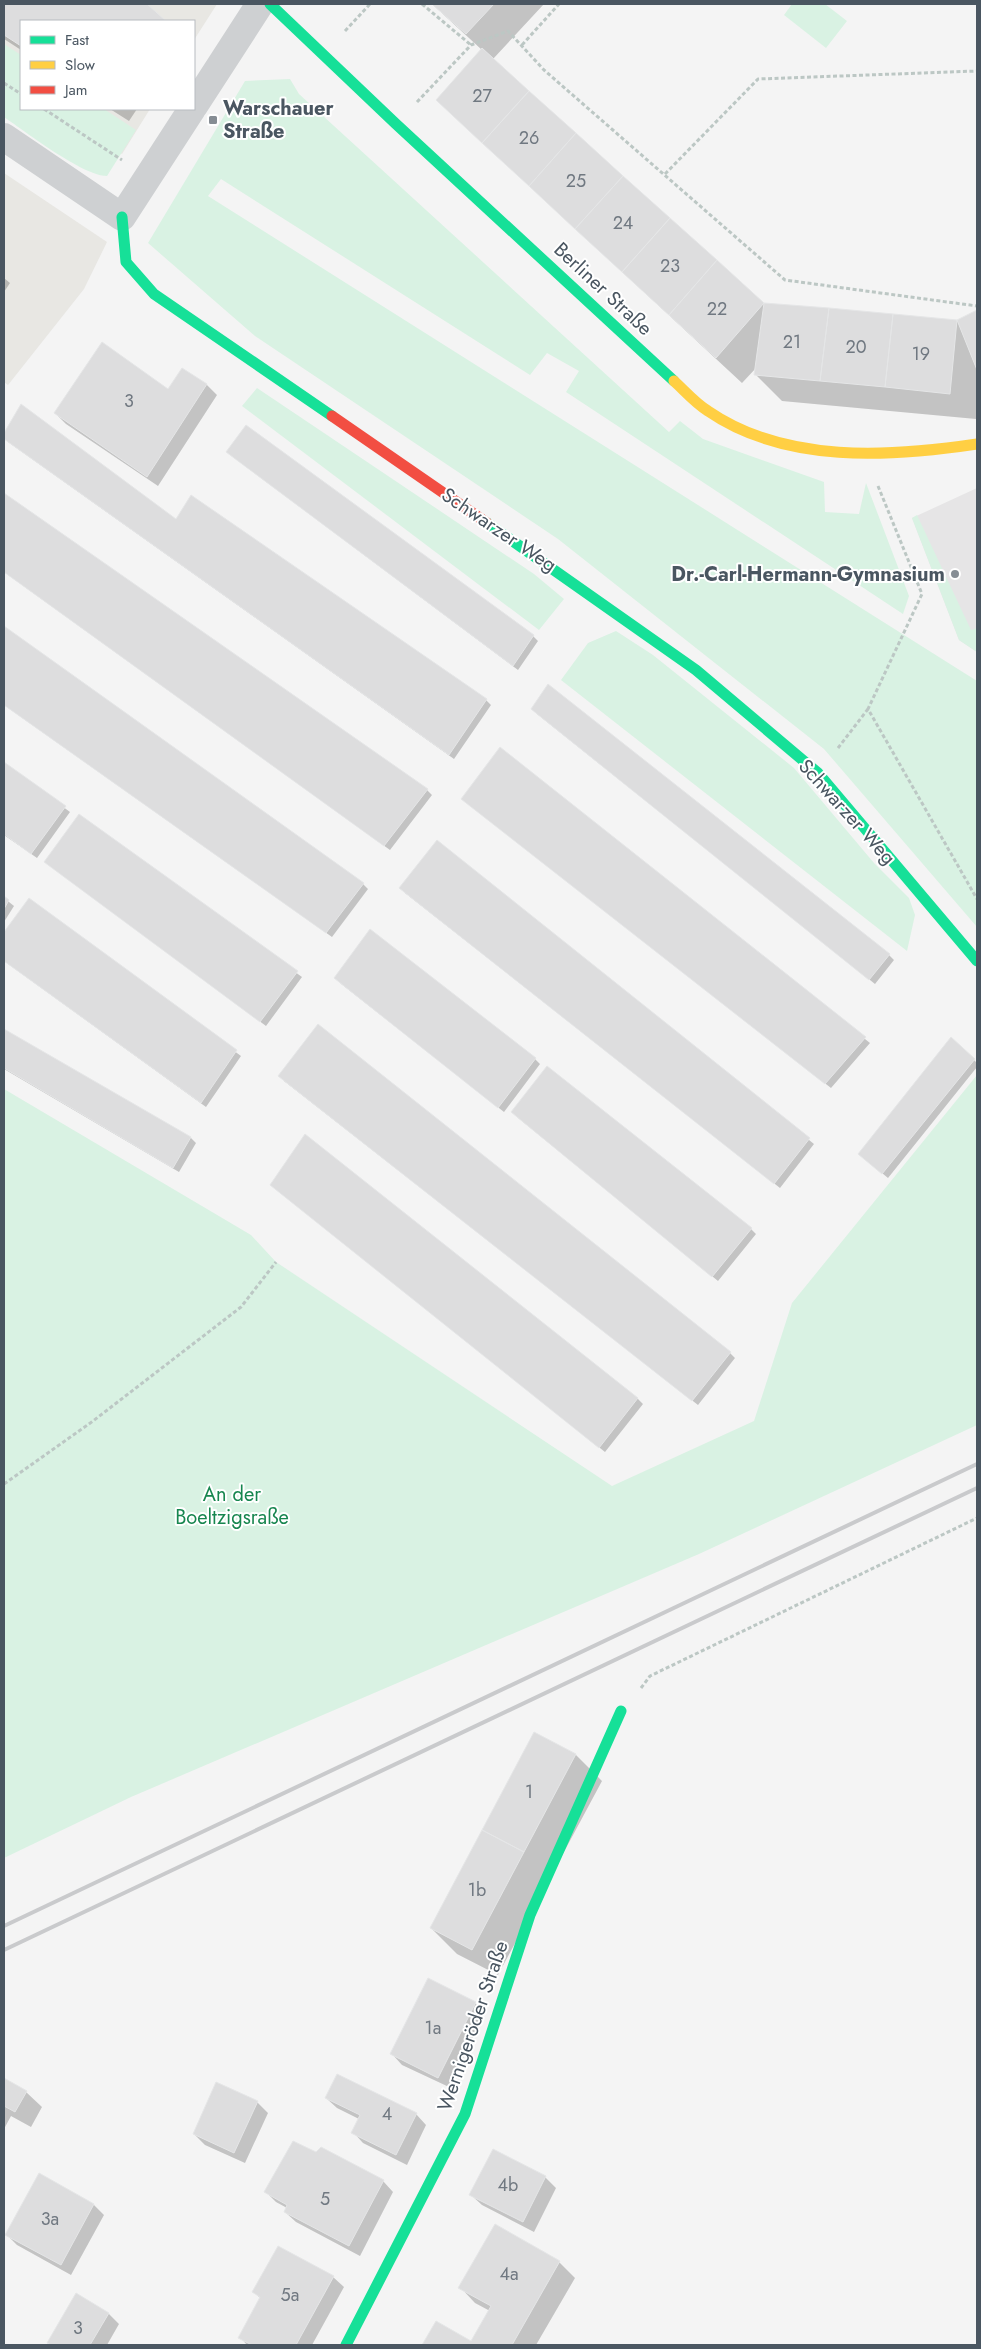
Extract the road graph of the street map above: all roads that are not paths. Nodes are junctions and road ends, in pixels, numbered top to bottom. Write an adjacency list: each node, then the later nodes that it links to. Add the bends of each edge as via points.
1 (260, 4): 3 (street)
2 (270, 4): 7 (street, Berliner Straße, via 707,411 747,432 793,445 842,453 927,453)
3 (195, 104)
4 (191, 110): 6 (street)
5 (4, 138): 6 (street)
6 (122, 217): 8 (street, Schwarzer Weg, via 126,262 154,294 696,670 818,774)
7 (977, 444)
8 (977, 961)
9 (621, 1711): 10 (street, Wernigeröder Straße, via 530,1915 465,2114)
10 (346, 2345)

